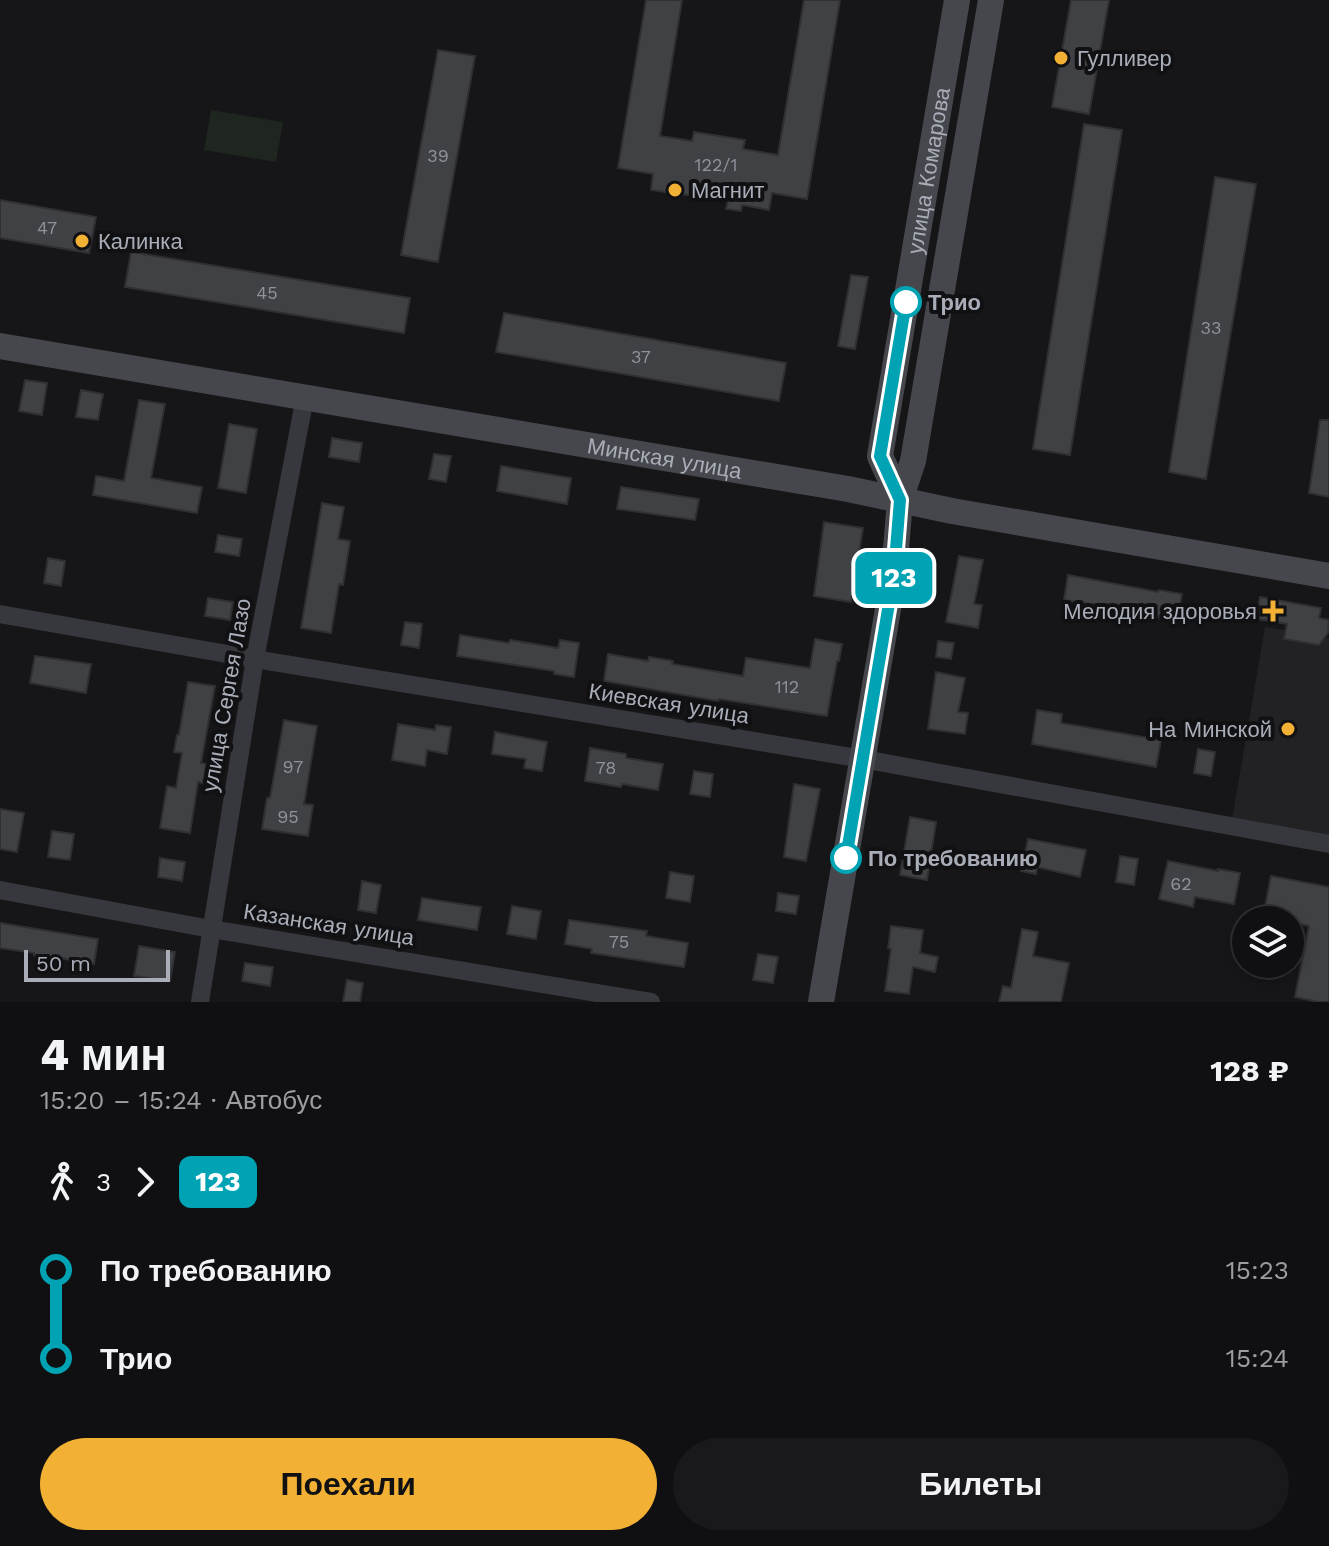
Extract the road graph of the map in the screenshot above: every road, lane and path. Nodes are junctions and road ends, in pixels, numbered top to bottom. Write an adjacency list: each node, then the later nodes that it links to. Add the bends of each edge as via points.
1 (957, 0): 5 (main road, улица Комарова, via 880,456)
2 (991, 0): 5 (main road, via 913,461)
3 (0, 346): 4 (main road, Минская улица)
4 (305, 397): 5 (main road, Минская улица); 8 (street, улица Сергея Лазо)
5 (900, 500): 6 (main road, Минская улица); 9 (main road, улица Комарова, via 894,574)
6 (1329, 576)
7 (0, 614): 8 (street, Киевская улица)
8 (255, 659): 9 (street, Киевская улица); 12 (street, улица Сергея Лазо)
9 (863, 759): 10 (street, Киевская улица); 15 (main road, улица Комарова)
10 (1329, 844)
11 (0, 890): 12 (street, Казанская улица)
12 (211, 929): 13 (street, улица Сергея Лазо); 14 (street, Казанская улица)
13 (200, 1002)
14 (651, 1002)
15 (821, 1002)

